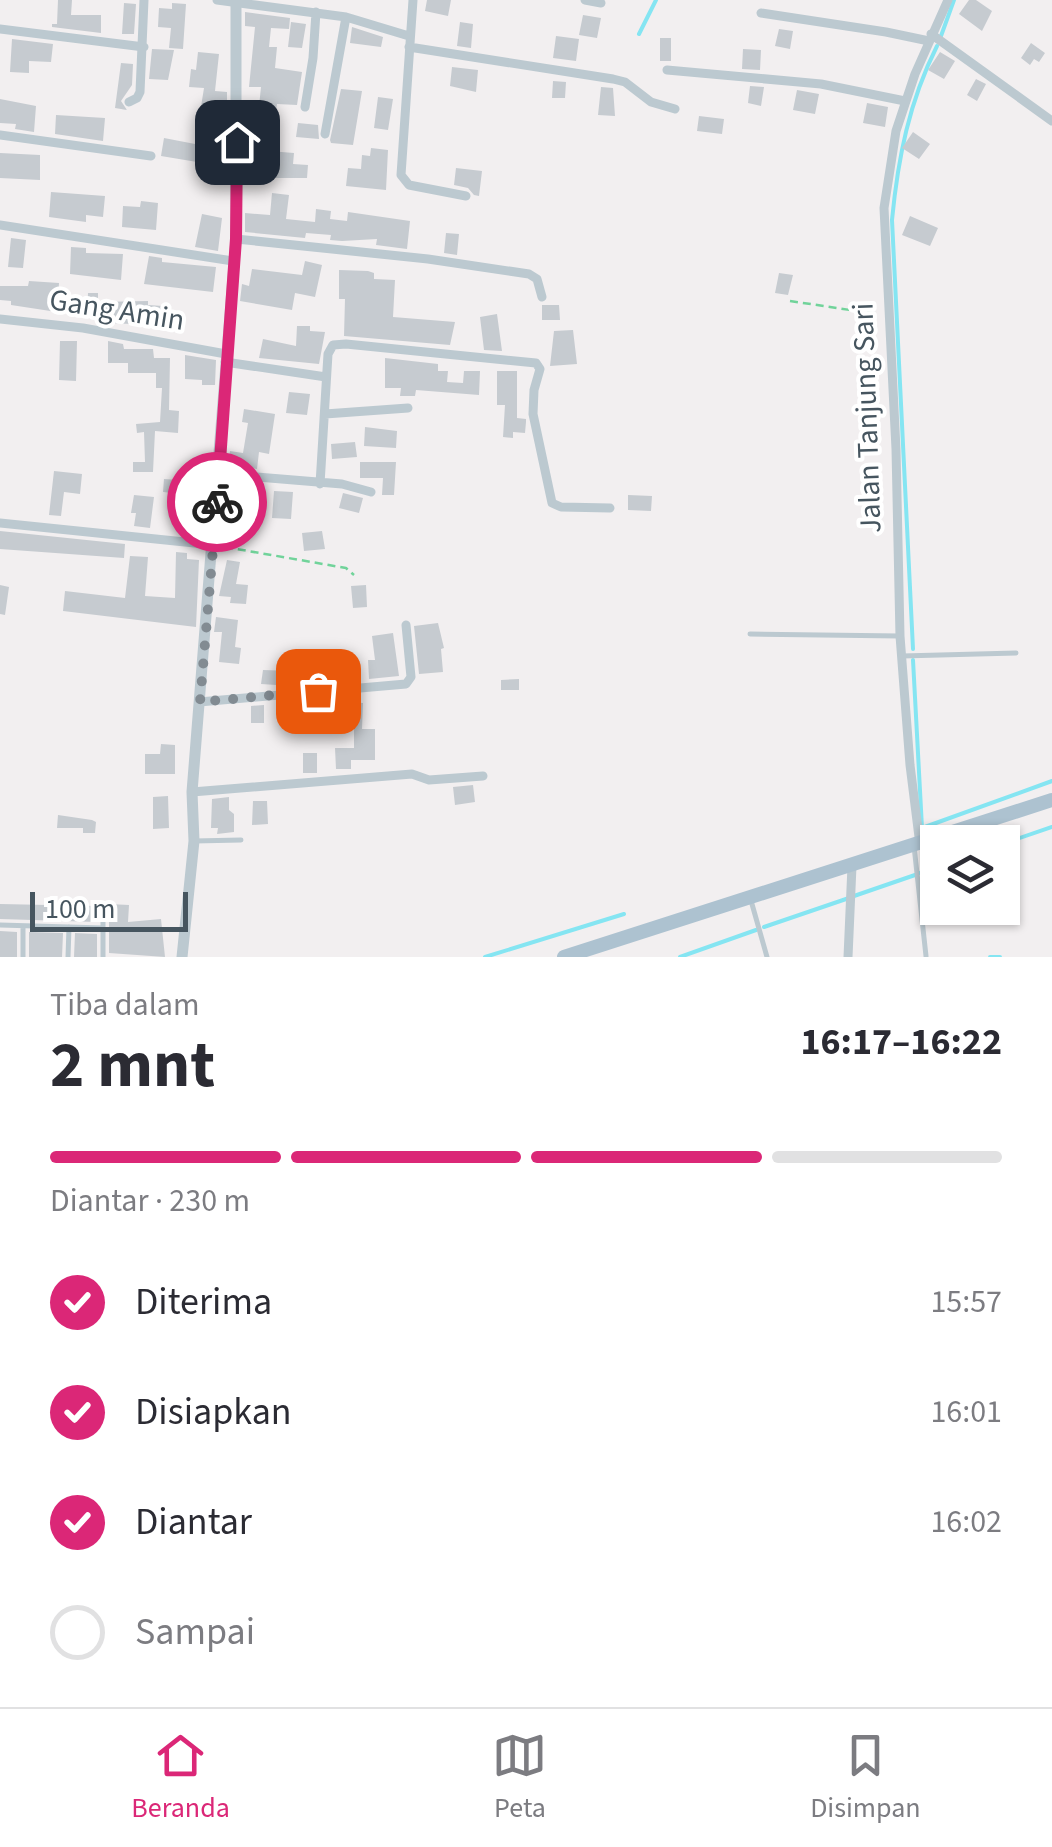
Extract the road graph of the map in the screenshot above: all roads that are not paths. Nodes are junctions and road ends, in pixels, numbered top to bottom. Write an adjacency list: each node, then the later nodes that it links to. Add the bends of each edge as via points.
1 (144, 0): 14 (street)
2 (217, 0): 6 (street)
3 (413, 0): 13 (street)
4 (585, 0): 7 (street)
5 (948, 0): 12 (street, Jalan Tanjung Sari)
6 (236, 1): 8 (street); 26 (street)
7 (600, 2)
8 (316, 12): 10 (street); 18 (street)
9 (761, 13): 12 (street)
10 (346, 17): 13 (street); 21 (street)
11 (0, 28): 14 (street)
12 (930, 38): 16 (street, Jalan Tanjung Sari); 20 (street)
13 (409, 42): 19 (street, via 625,82 650,102); 24 (street, via 401,175 409,185)
14 (144, 47): 17 (street, via 140,92)
15 (667, 70): 16 (street, via 821,84)
16 (905, 101): 42 (street, Jalan Tanjung Sari, via 884,208)
17 (128, 102)
18 (305, 108)
19 (674, 109)
20 (1052, 122)
21 (325, 134)
22 (0, 135): 23 (street)
23 (151, 156)
24 (466, 196)
25 (0, 225): 27 (street)
26 (236, 239): 27 (street); 28 (street, via 529,274)
27 (233, 261): 30 (street)
28 (542, 297)
29 (0, 319): 30 (street, Gang Amin, via 83,328)
30 (225, 358): 31 (street, Gang Amin); 34 (street)
31 (326, 377): 33 (street); 37 (street, via 329,349 338,344 536,363 533,414 552,502)
32 (408, 408): 33 (street)
33 (325, 414): 35 (street)
34 (219, 474): 35 (street); 39 (street)
35 (320, 484): 36 (street)
36 (371, 492)
37 (610, 508)
38 (0, 523): 39 (street)
39 (214, 545): 45 (street)
40 (406, 625): 45 (street, via 406,684)
41 (750, 634): 42 (lane)
42 (900, 636): 44 (street, Jalan Tanjung Sari)
43 (1016, 653): 44 (lane)
44 (902, 656): 51 (street, Jalan Tanjung Sari)
45 (200, 702): 47 (street)
46 (483, 776): 47 (street, via 428,780 412,774)
47 (192, 792): 50 (street)
48 (1052, 800): 51 (main road)
49 (241, 840): 50 (lane)
50 (194, 841): 63 (street)
51 (917, 845): 52 (main road); 59 (lane)
52 (852, 866): 53 (main road); 66 (street)
53 (750, 897): 64 (main road); 65 (lane)
54 (104, 905): 58 (lane)
55 (0, 925): 56 (lane)
56 (24, 926): 57 (lane); 60 (lane)
57 (69, 927): 58 (lane); 61 (lane)
58 (103, 928): 62 (lane)
59 (926, 956)
60 (22, 957)
61 (68, 957)
62 (102, 957)
63 (182, 957)
64 (564, 957)
65 (768, 957)
66 (848, 957)

